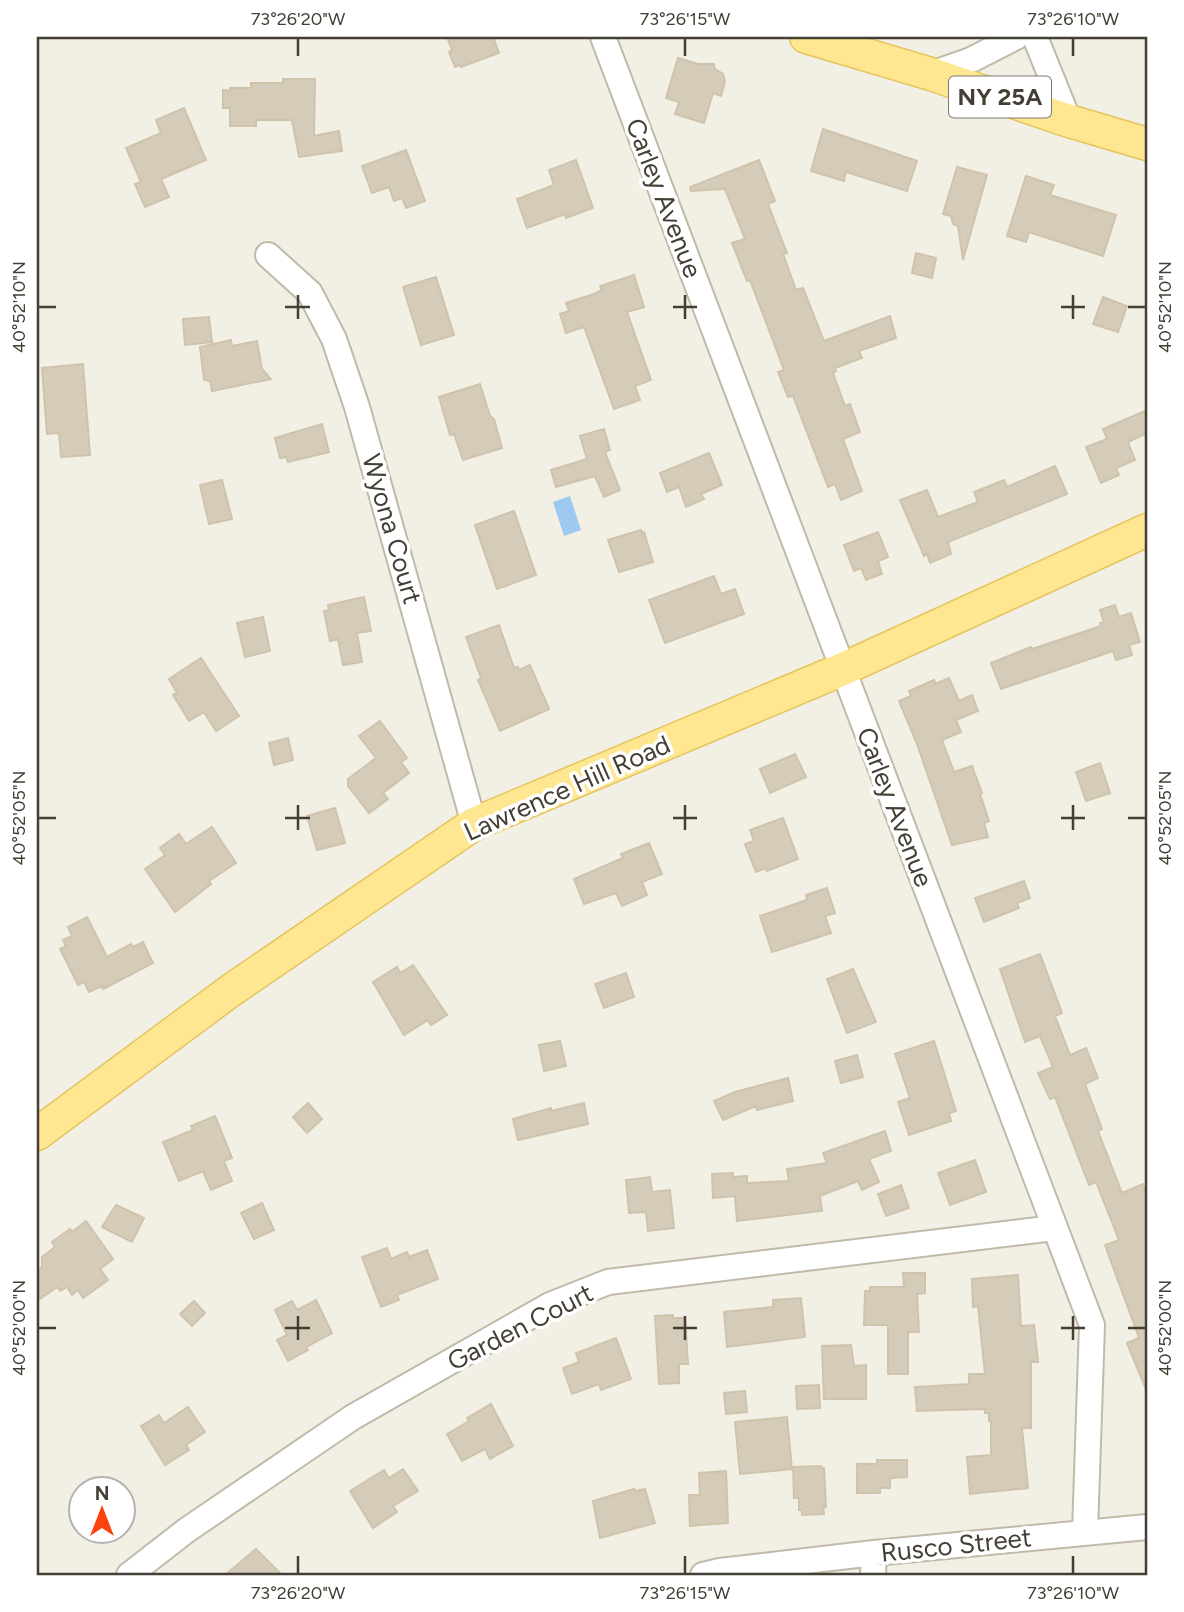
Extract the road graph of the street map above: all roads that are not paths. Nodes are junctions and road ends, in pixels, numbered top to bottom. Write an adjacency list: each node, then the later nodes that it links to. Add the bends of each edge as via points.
1 (603, 37): 10 (street, Carley Avenue)
2 (806, 37): 5 (main road, NY 25A)
3 (1016, 37): 5 (street)
4 (1035, 37): 6 (street)
5 (931, 74): 6 (main road, NY 25A)
6 (1069, 121): 7 (main road, NY 25A)
7 (1147, 144)
8 (268, 255): 11 (street, Wyona Court, via 310,293 334,339)
9 (1147, 530): 10 (main road, Lawrence Hill Road)
10 (843, 669): 11 (main road, Lawrence Hill Road); 13 (street, Carley Avenue)
11 (474, 824): 12 (main road, Lawrence Hill Road, via 230,991)
12 (37, 1134)
13 (1054, 1228): 15 (street, Carley Avenue, via 1092,1325); 17 (street, Garden Court, via 608,1282 550,1304 353,1417)
14 (1147, 1527): 15 (street)
15 (1085, 1532): 16 (street, Rusco Street)
16 (874, 1564): 18 (street, Rusco Street)
17 (129, 1575)
18 (702, 1575)

